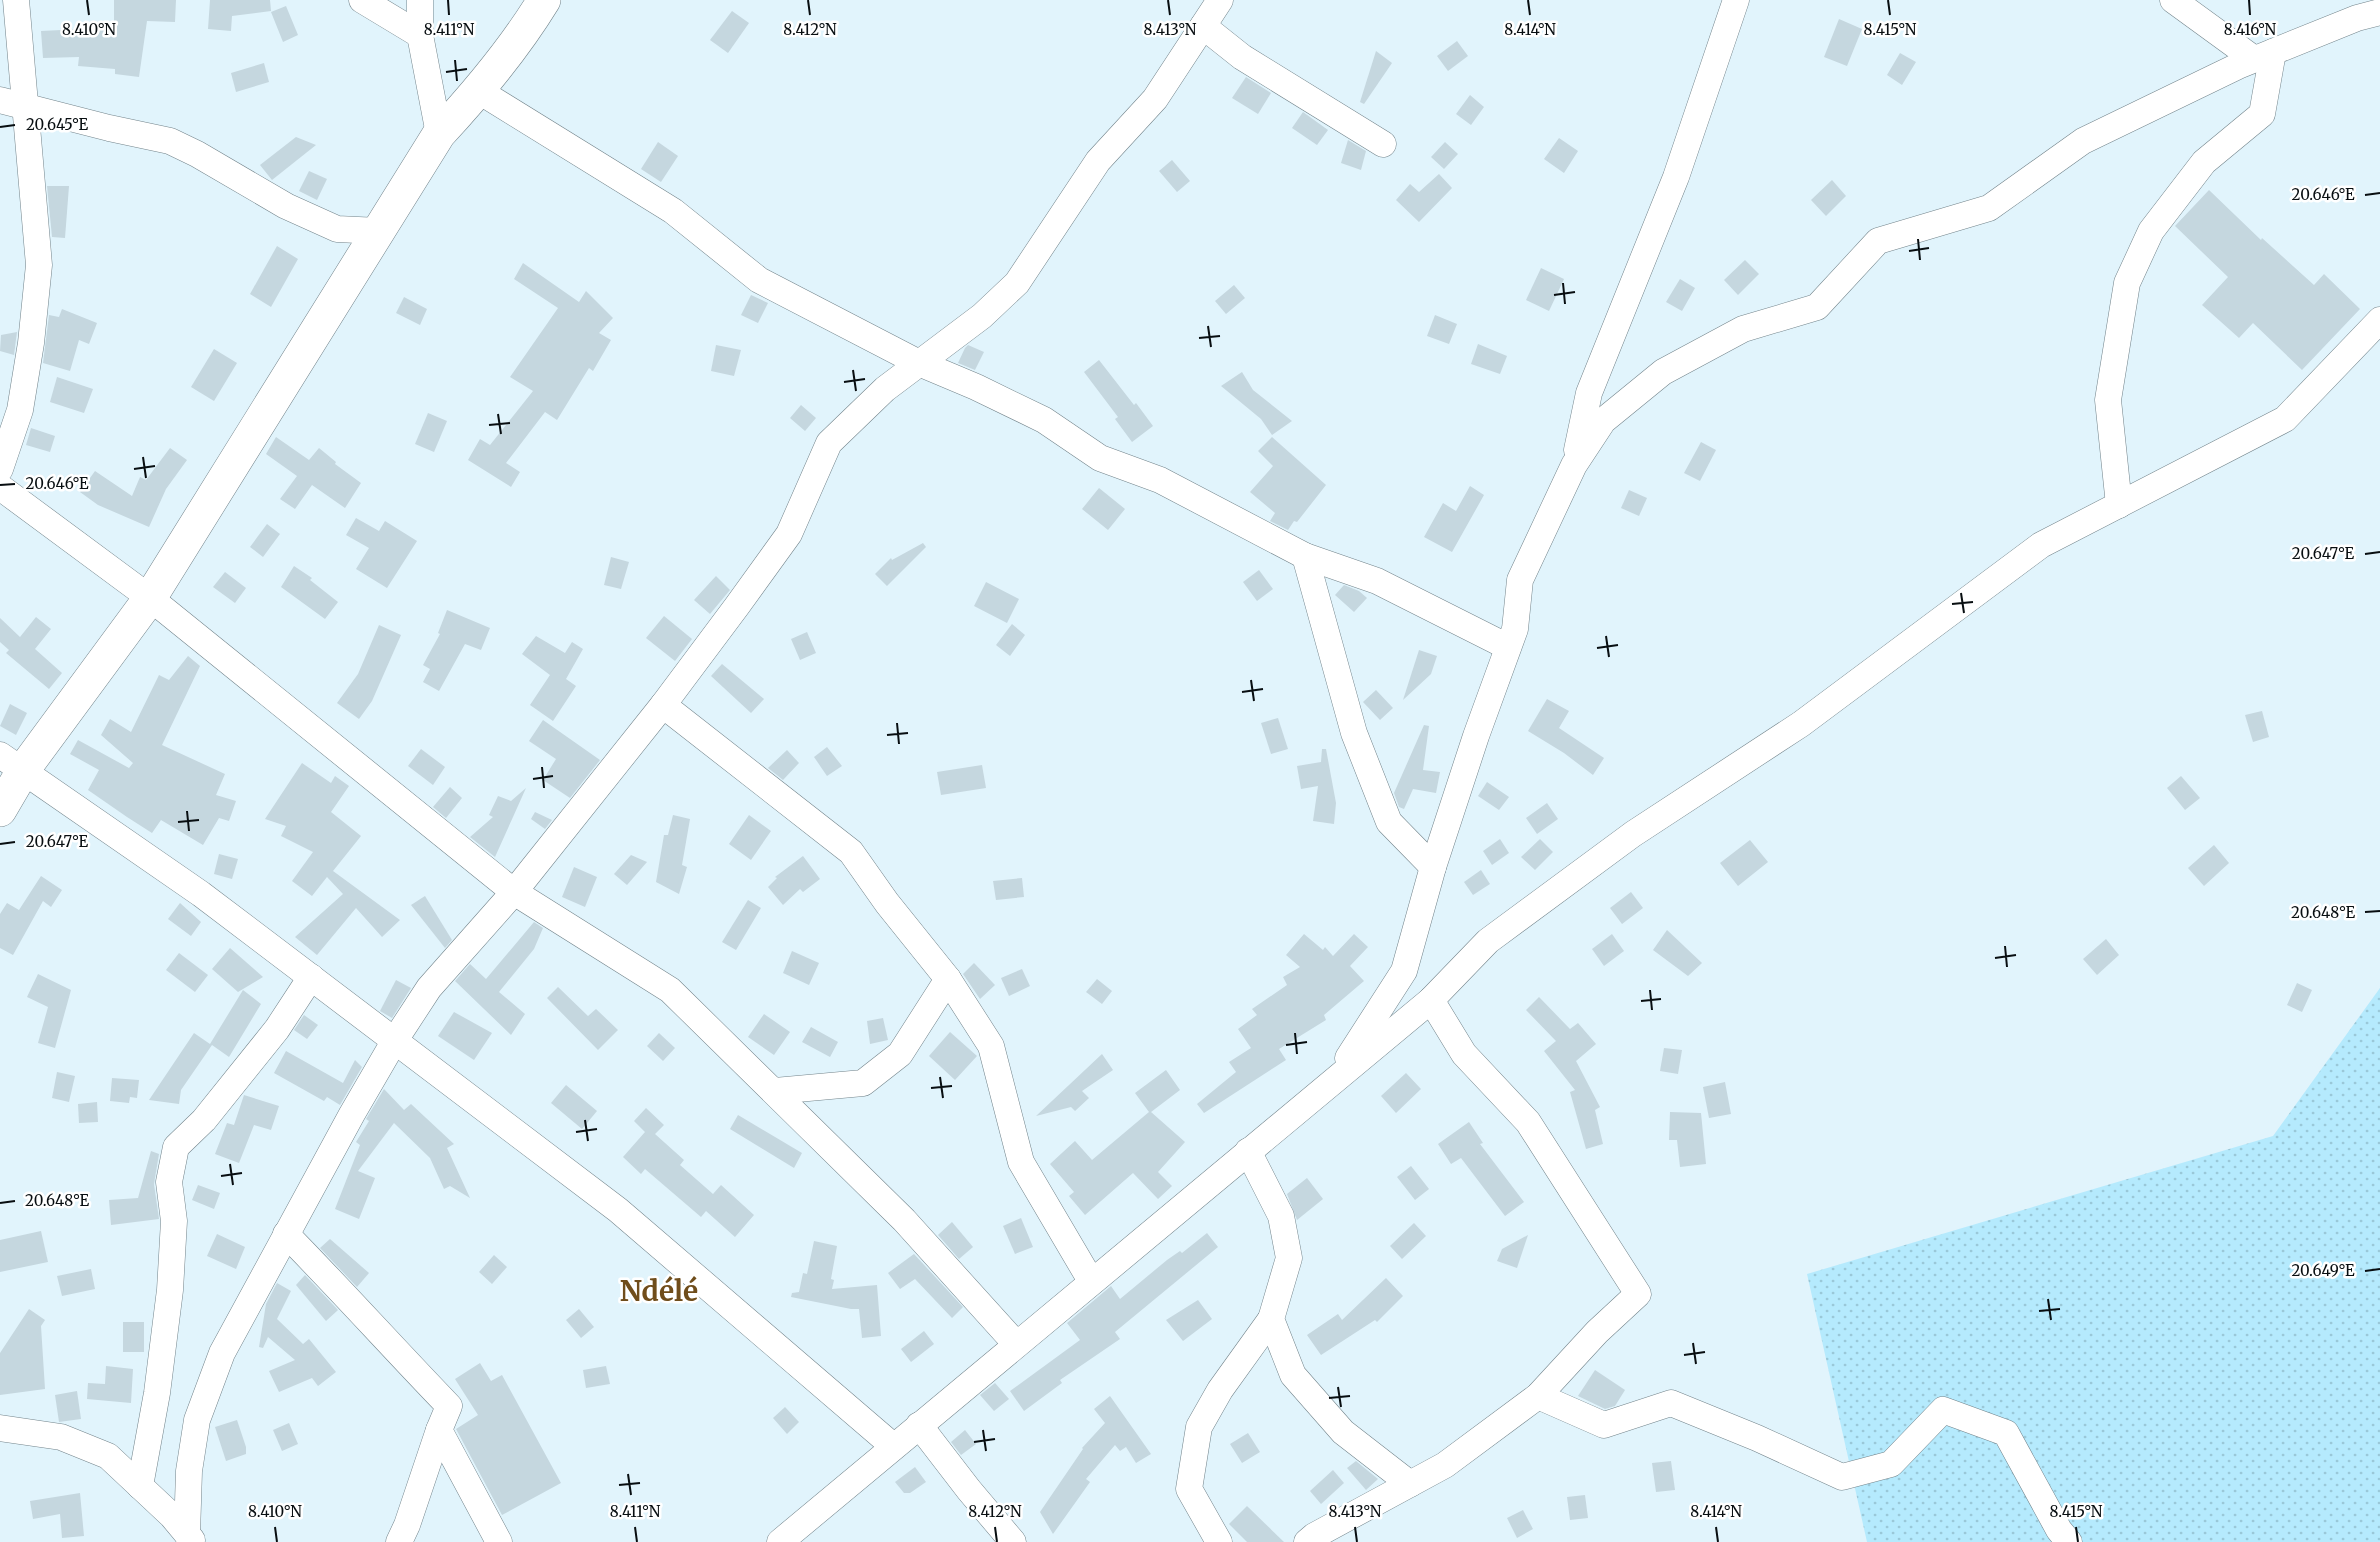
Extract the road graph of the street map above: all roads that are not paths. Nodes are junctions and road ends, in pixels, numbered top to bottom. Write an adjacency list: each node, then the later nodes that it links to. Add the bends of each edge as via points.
1 (16, 0): 13 (street)
2 (363, 0): 10 (street)
3 (420, 0): 10 (street)
4 (544, 0): 12 (main road)
5 (1220, 0): 9 (street)
6 (1736, 0): 19 (street, via 1676,177 1589,393)
7 (2173, 0): 11 (street)
8 (2380, 12): 11 (street)
9 (1203, 26): 15 (street, via 1242,57); 18 (street, via 1155,99 1098,161 1017,283 982,316)
10 (420, 35): 14 (street)
11 (2264, 56): 19 (street, via 2083,141 1989,208 1878,241 1817,308 1743,329 1663,372 1603,421); 22 (street, via 2262,114 2204,162 2151,231 2127,283 2108,400)
12 (479, 91): 14 (main road); 18 (street, via 673,210 759,280)
13 (12, 103): 16 (street, via 170,141 337,230); 20 (street, via 39,265 32,343 20,410)
14 (439, 134): 16 (main road)
15 (1383, 144)
16 (379, 231): 24 (main road)
17 (2380, 320): 22 (street, via 2285,419)
18 (919, 363): 23 (street, via 1044,420 1100,458 1160,480); 26 (street, via 885,389 829,443 789,534)
19 (1574, 465): 25 (street, via 1520,580 1515,629)
20 (0, 469)
21 (0, 487): 24 (street)
22 (2119, 505): 33 (street, via 2041,545 1801,724 1633,834 1488,941)
23 (1305, 556): 25 (street, via 1377,581); 29 (street, via 1354,733 1389,822)
24 (150, 598): 27 (main road); 30 (street)
25 (1508, 647): 29 (street)
26 (663, 705): 30 (street); 32 (street, via 851,852)
27 (12, 762): 28 (main road); 31 (street, via 201,894)
28 (0, 810)
29 (1433, 867): 35 (street, via 1404,971)
30 (514, 892): 34 (street, via 429,988); 36 (street, via 670,990)
31 (311, 977): 34 (street); 48 (street, via 278,1029 204,1120 176,1147 169,1182 174,1221 170,1290)
32 (948, 979): 36 (street, via 900,1054 863,1083); 39 (street, via 991,1046 1021,1162)
33 (1431, 1000): 35 (street); 42 (street, via 1464,1054 1528,1122 1638,1294)
34 (395, 1040): 38 (street); 46 (street, via 618,1210)
35 (1334, 1079): 37 (street)
36 (775, 1091): 41 (street, via 904,1220)
37 (1248, 1151): 39 (street); 40 (street, via 1281,1216 1289,1258)
38 (286, 1234): 45 (street, via 449,1406); 49 (street, via 222,1353 197,1420 189,1471)
39 (1091, 1281): 41 (street)
40 (1271, 1319): 47 (street, via 1293,1375 1343,1432); 54 (street, via 1220,1390 1199,1427 1189,1489)
41 (1016, 1344): 43 (street)
42 (1538, 1396): 47 (street, via 1445,1465); 56 (street, via 1604,1425 1671,1403 1842,1477 1891,1464 1943,1410 2006,1433)
43 (919, 1425): 46 (street); 53 (street)
44 (0, 1428): 48 (street, via 61,1437 80,1444 108,1456)
45 (439, 1430): 50 (street); 51 (street)
46 (893, 1446): 52 (street)
47 (1410, 1484): 55 (street)
48 (140, 1486): 49 (street)
49 (191, 1538)
50 (399, 1542)
51 (499, 1542)
52 (780, 1542)
53 (1013, 1542)
54 (1219, 1542)
55 (1307, 1542)
56 (2069, 1542)

